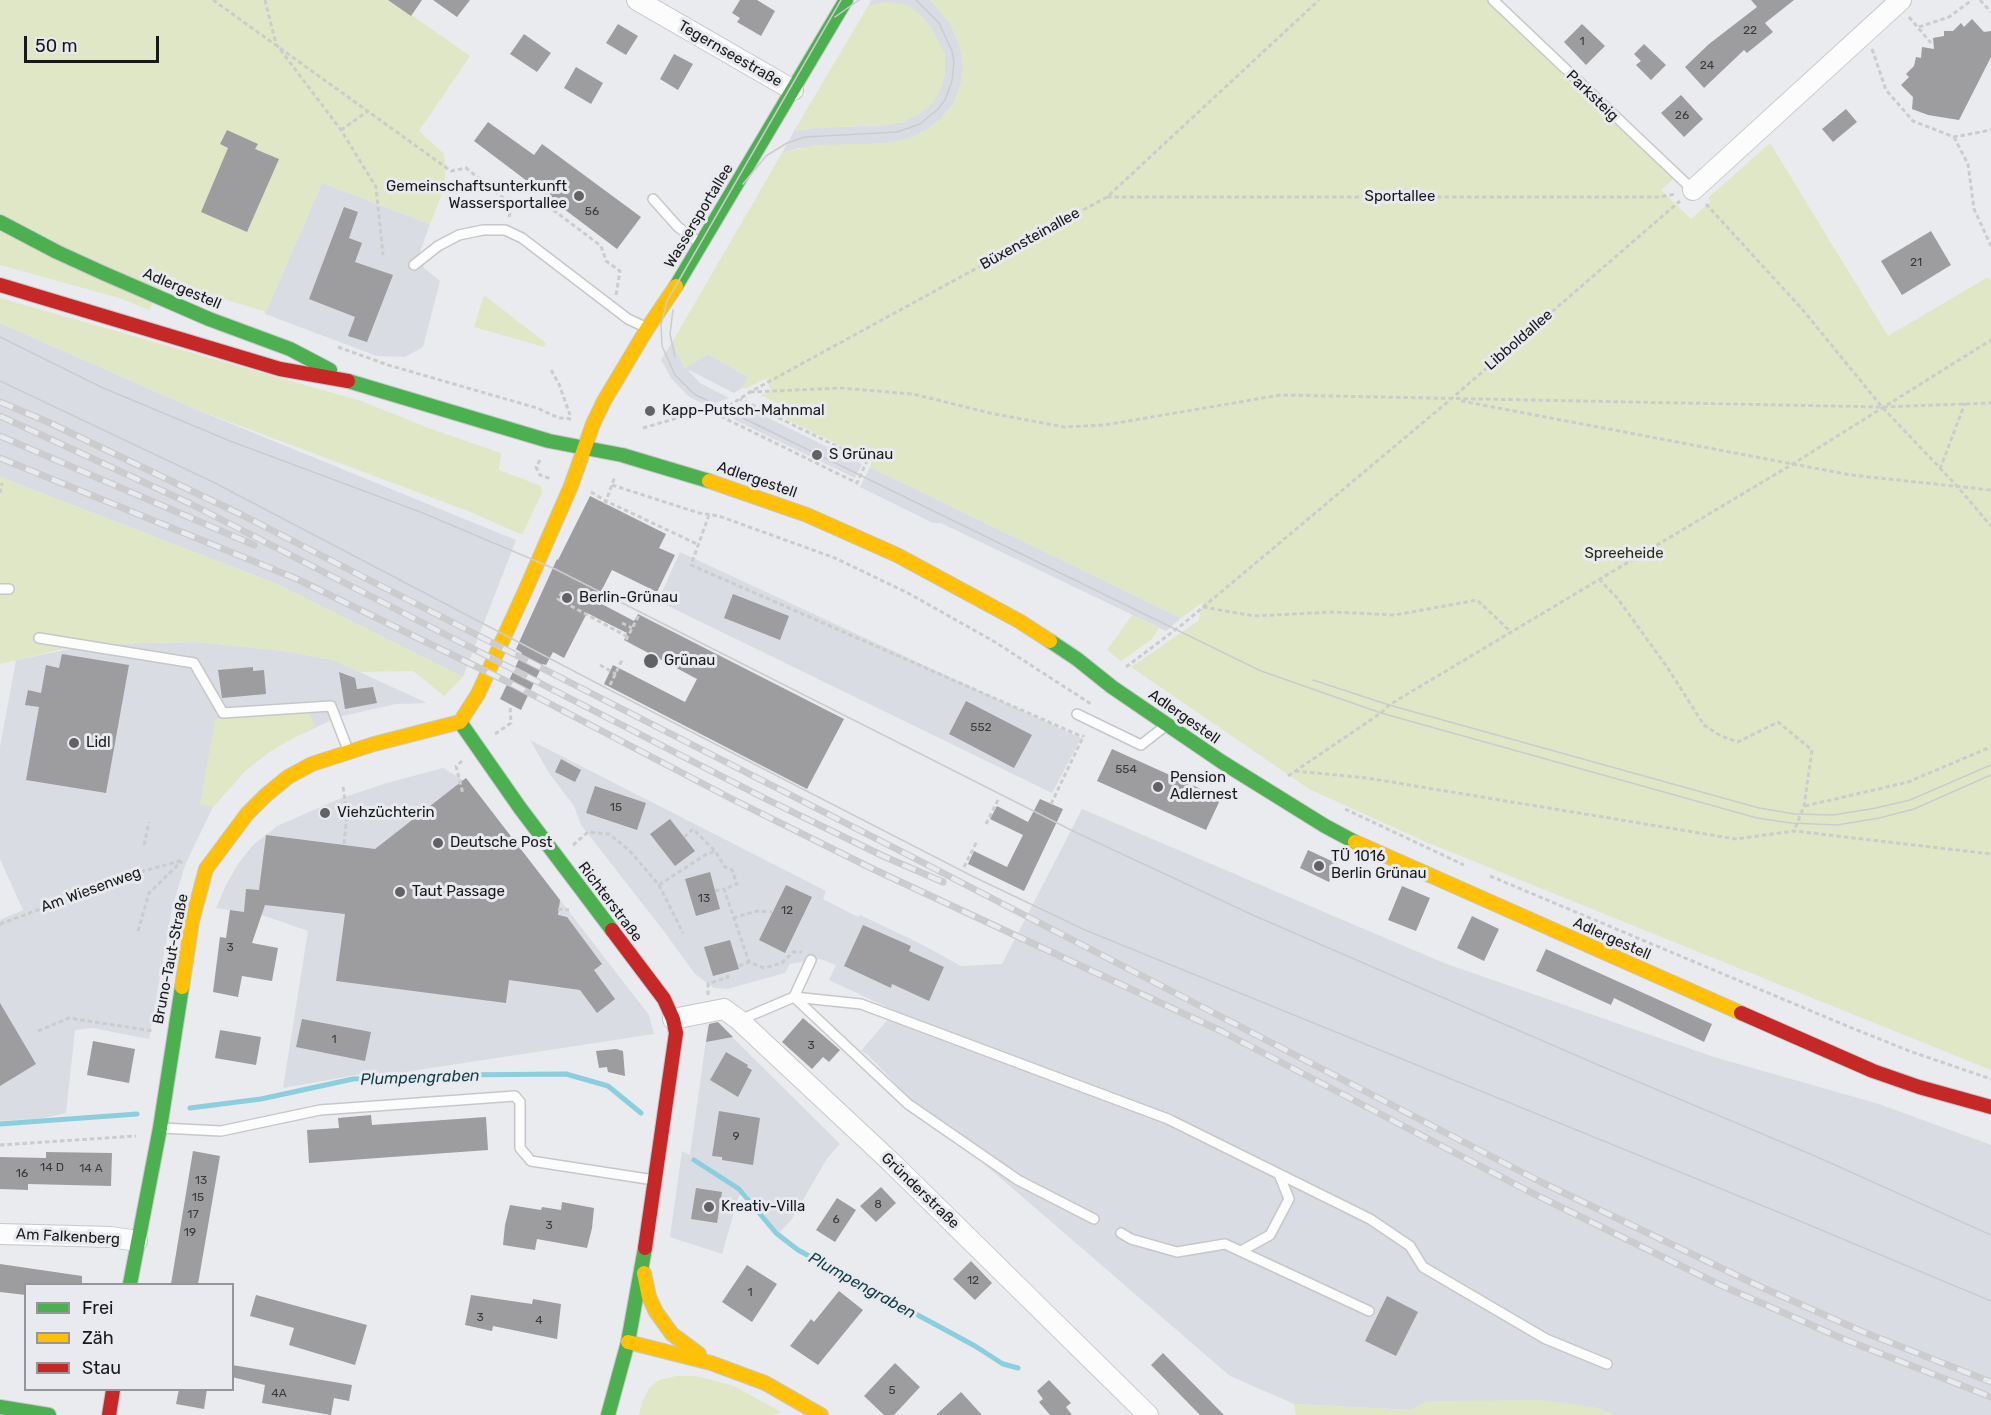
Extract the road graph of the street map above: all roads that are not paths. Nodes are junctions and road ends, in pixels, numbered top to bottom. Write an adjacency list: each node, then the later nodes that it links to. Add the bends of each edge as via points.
1 (636, 0): 5 (street, Tegernseestraße)
2 (846, 0): 5 (main road, Wassersportallee)
3 (1493, 0): 6 (lane, Parksteig)
4 (1899, 2): 6 (street)
5 (794, 90): 9 (main road, Wassersportallee)
6 (1697, 194)
7 (653, 199): 9 (lane, via 678,227)
8 (0, 222): 13 (main road, Adlergestell, via 103,273 290,349)
9 (702, 244): 12 (main road, Wassersportallee)
10 (414, 265): 12 (lane, via 459,235 505,230 522,238 628,319)
11 (0, 285): 13 (main road, Adlergestell, via 280,369)
12 (647, 328): 14 (main road, Wassersportallee, via 606,397)
13 (352, 382): 14 (main road, Adlergestell)
14 (583, 449): 17 (main road, via 571,486 486,678); 18 (main road, Adlergestell, via 622,455 720,484 807,515 897,555 1019,621)
15 (39, 638): 19 (lane, via 194,663 223,713 331,706)
16 (1077, 714): 18 (lane, via 1141,745)
17 (460, 722): 19 (main road, Bruno-Taut-Straße); 22 (main road, Richterstraße, via 556,858 664,999)
18 (1166, 725): 24 (main road, Adlergestell, via 1221,762 1276,790 1325,826 1373,851 1873,1071)
19 (349, 753): 25 (main road, Bruno-Taut-Straße, via 312,764 288,777 247,814 207,869 192,921)
20 (811, 960): 21 (lane)
21 (794, 997): 23 (lane); 26 (lane, via 861,1004 1168,1119); 28 (lane, via 908,1104 1018,1180)
22 (673, 1018): 23 (street, Gründerstraße, via 724,1010); 27 (main road, Richterstraße, via 676,1033)
23 (739, 1020): 45 (street, Gründerstraße)
24 (1991, 1107)
25 (159, 1131): 27 (lane, via 221,1131 320,1110 515,1096 520,1102 520,1148 531,1161); 31 (main road, Bruno-Taut-Straße)
26 (1279, 1174): 32 (lane, via 1289,1199 1270,1234); 38 (lane, via 1370,1219 1410,1246 1424,1267 1546,1339)
27 (656, 1180): 33 (main road, Richterstraße)
28 (1094, 1220)
29 (1121, 1233): 32 (lane, via 1177,1252 1225,1244)
30 (0, 1234): 31 (street, Am Falkenberg)
31 (137, 1241): 34 (main road, Bruno-Taut-Straße)
32 (1241, 1251): 35 (lane)
33 (643, 1266): 36 (main road, Richterstraße); 37 (main road, via 656,1312 672,1334)
34 (130, 1283)
35 (1369, 1311)
36 (628, 1342): 37 (main road); 43 (main road, Richterstraße)
37 (711, 1363): 44 (main road, via 765,1383)
38 (1607, 1364)
39 (113, 1391): 42 (main road)
40 (0, 1407): 41 (main road)
41 (49, 1415)
42 (109, 1415)
43 (608, 1415)
44 (821, 1415)
45 (1148, 1415)

